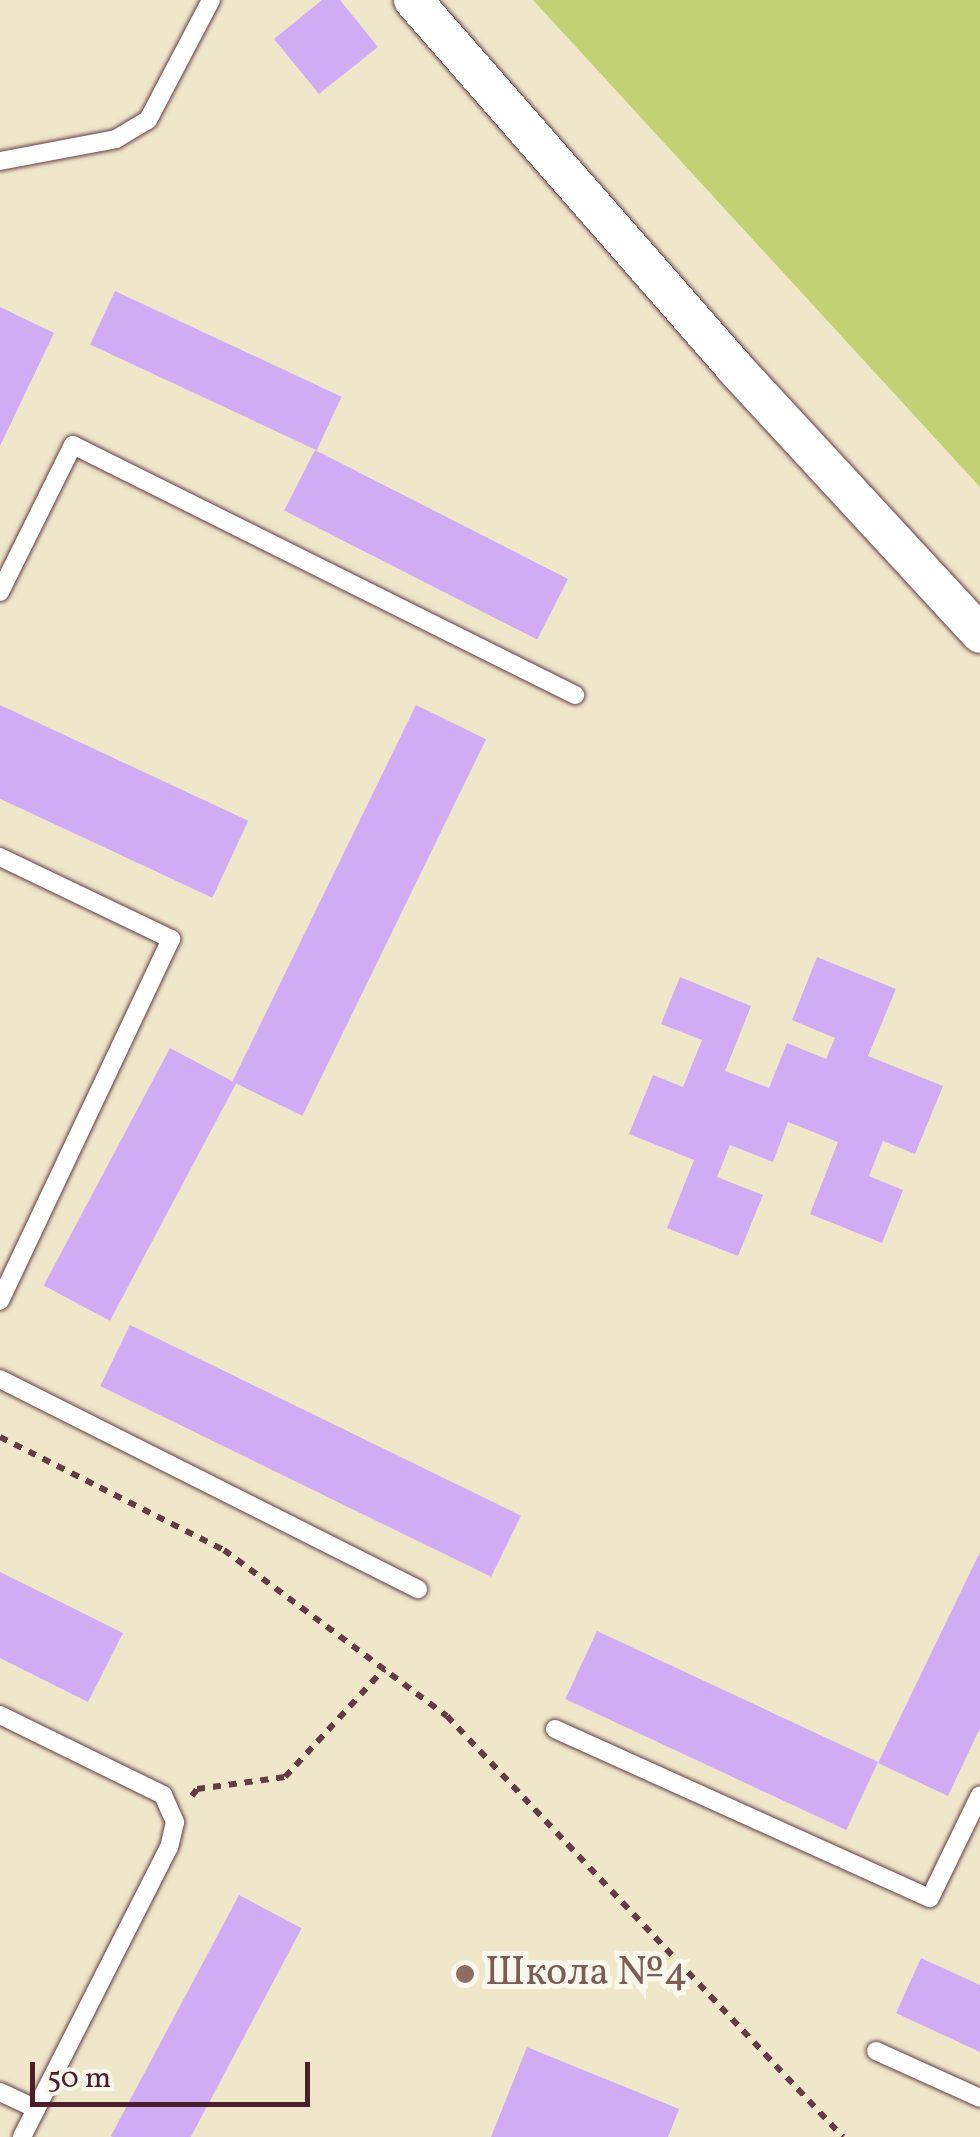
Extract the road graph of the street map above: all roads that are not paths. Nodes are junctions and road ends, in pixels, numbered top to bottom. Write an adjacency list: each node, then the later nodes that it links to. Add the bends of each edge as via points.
1 (212, 0): 3 (lane, via 148,120 116,140)
2 (413, 0): 5 (street, via 734,368)
3 (0, 162)
4 (0, 592): 6 (lane, via 73,446)
5 (980, 634)
6 (575, 695)
7 (0, 857): 8 (lane, via 171,939)
8 (0, 1300)
9 (0, 1379): 10 (lane)
10 (418, 1589)
11 (0, 1715): 17 (lane, via 163,1795 175,1822 169,1847)
12 (556, 1729): 13 (lane, via 930,1898)
13 (980, 1795)
14 (876, 2051): 16 (lane)
15 (0, 2092): 17 (lane)
16 (980, 2098)
17 (36, 2109): 18 (lane)
18 (22, 2137)

